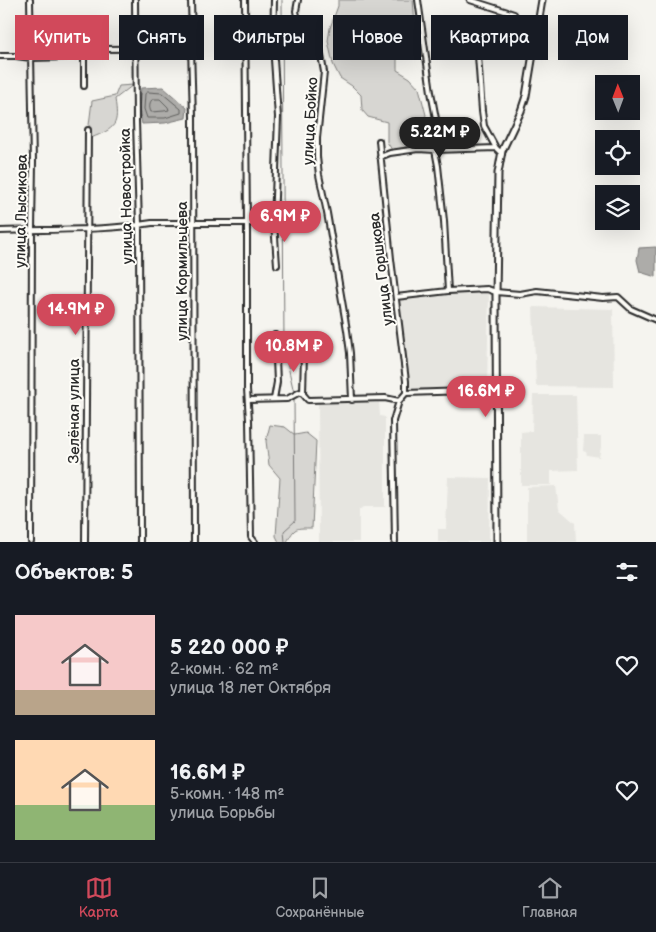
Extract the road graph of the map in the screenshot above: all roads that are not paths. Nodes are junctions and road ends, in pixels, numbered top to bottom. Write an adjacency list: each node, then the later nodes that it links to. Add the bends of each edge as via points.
1 (30, 0): 10 (street, улица Лысикова)
2 (135, 0): 11 (street, улица Новостройка)
3 (191, 0): 12 (street, улица Кормильцева)
4 (245, 0): 31 (street)
5 (274, 0): 32 (street, via 273,44 278,117)
6 (298, 0): 49 (street, улица Бойко, via 298,20 303,29 317,38 324,72 317,157 350,353)
7 (418, 0): 27 (street, via 437,124)
8 (470, 0): 13 (street)
9 (542, 0): 14 (street)
10 (30, 15)
11 (135, 15)
12 (191, 15)
13 (515, 15)
14 (540, 15)
15 (0, 56): 16 (street)
16 (15, 56)
17 (31, 60): 35 (street, улица Лысикова)
18 (84, 60): 23 (street)
19 (135, 60): 33 (street, улица Новостройка)
20 (191, 60): 30 (street, улица Кормильцева)
21 (478, 60): 26 (street, via 484,126)
22 (532, 60): 28 (street, via 526,96)
23 (84, 86)
24 (88, 130): 34 (street, Зелёная улица)
25 (380, 141): 29 (street, улица Горшкова)
26 (496, 148): 27 (street); 28 (street)
27 (435, 150): 29 (street, via 418,149); 38 (street)
28 (502, 154): 39 (street, via 498,173)
29 (380, 157): 40 (street, улица Горшкова)
30 (193, 222): 31 (street); 33 (street); 54 (street, улица Кормильцева)
31 (247, 223): 32 (street); 48 (street)
32 (274, 223): 37 (street)
33 (139, 225): 34 (street); 53 (street, улица Новостройка)
34 (86, 229): 35 (street); 52 (street, Зелёная улица)
35 (32, 230): 36 (street); 51 (street, улица Лысикова)
36 (0, 231)
37 (277, 266)
38 (448, 291): 39 (street, via 487,288); 40 (street)
39 (496, 293): 41 (street, via 537,291 618,297 631,309); 44 (street)
40 (396, 297): 45 (street, улица Горшкова)
41 (656, 320)
42 (275, 335): 47 (street, via 277,382)
43 (304, 353): 46 (street)
44 (496, 390): 45 (street); 57 (street)
45 (406, 393): 50 (street)
46 (303, 394): 47 (street); 49 (street, via 308,400)
47 (274, 399): 48 (street)
48 (248, 400): 55 (street, via 251,537)
49 (352, 400): 50 (street, via 385,398)
50 (399, 401): 56 (street, via 393,420)
51 (31, 542)
52 (85, 542)
53 (140, 542)
54 (194, 542)
55 (255, 542)
56 (394, 542)
57 (497, 542)

